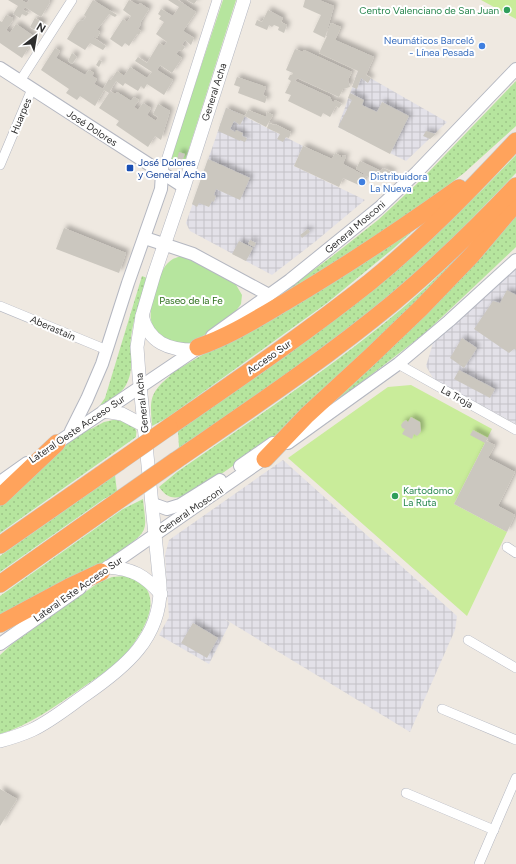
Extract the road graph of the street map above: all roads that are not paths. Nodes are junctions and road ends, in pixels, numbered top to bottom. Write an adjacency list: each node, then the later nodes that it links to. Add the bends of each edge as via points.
1 (72, 0): 6 (street)
2 (217, 0): 10 (street)
3 (244, 0): 12 (main road, General Acha)
4 (0, 68): 6 (street, José Dolores)
5 (516, 69): 17 (street, General Mosconi, via 388,200)
6 (20, 81): 7 (street, José Dolores)
7 (32, 89): 9 (street, Huarpes); 10 (street, José Dolores)
8 (513, 145): 20 (highway, via 436,205 366,253 237,330); 37 (highway, Acceso Sur, bridge, via 462,198 371,281 304,332)
9 (0, 165)
10 (162, 173): 12 (street, José Dolores); 14 (street, via 161,189)
11 (516, 186): 41 (highway, bridge, via 449,253 392,304 314,364)
12 (184, 187): 15 (main road, General Acha)
13 (516, 203): 28 (highway, via 472,255 421,308)
14 (145, 238): 15 (street); 21 (street)
15 (164, 244): 17 (street, via 193,254); 19 (main road, General Acha)
16 (516, 260): 22 (street, General Mosconi)
17 (270, 294): 20 (street, General Mosconi)
18 (0, 306): 21 (street, Aberastain)
19 (142, 316): 20 (main road, via 154,338 167,347); 23 (main road, General Acha, via 137,347)
20 (196, 349): 23 (street, Lateral Oeste Acceso Sur)
21 (107, 350): 29 (street, via 87,399)
22 (398, 364): 26 (street, General Mosconi); 27 (street, La Troja)
23 (140, 386): 24 (street, Lateral Oeste Acceso Sur); 25 (main road, General Acha)
24 (104, 411): 25 (main road, via 122,414); 29 (street, Lateral Oeste Acceso Sur)
25 (144, 426): 33 (main road, General Acha)
26 (305, 430): 28 (street, General Mosconi); 30 (street, General Mosconi)
27 (516, 430)
28 (288, 436): 30 (highway); 35 (street, General Mosconi, via 270,444 190,500)
29 (63, 438): 31 (street, Lateral Oeste Acceso Sur); 32 (highway)
30 (265, 459): 34 (street, General Mosconi)
31 (0, 482)
32 (0, 497)
33 (152, 504): 35 (street, General Mosconi); 36 (main road, General Acha)
34 (195, 508): 35 (street); 36 (street, General Mosconi)
35 (167, 509)
36 (155, 534): 40 (street, Lateral Este Acceso Sur); 42 (main road, General Acha)
37 (0, 545)
38 (507, 548): 39 (street)
39 (516, 552)
40 (105, 570): 42 (main road, via 119,568 137,573 148,580); 43 (highway); 45 (street, Lateral Este Acceso Sur)
41 (0, 584)
42 (160, 594): 49 (main road, General Acha, via 158,610 150,631 129,662 116,674 42,724)
43 (0, 624)
44 (468, 640): 46 (street)
45 (0, 644)
46 (516, 668)
47 (442, 709): 48 (street)
48 (516, 740)
49 (0, 741)
50 (516, 778): 52 (street)
51 (406, 793): 52 (street)
52 (494, 830): 53 (street)
53 (479, 864)

